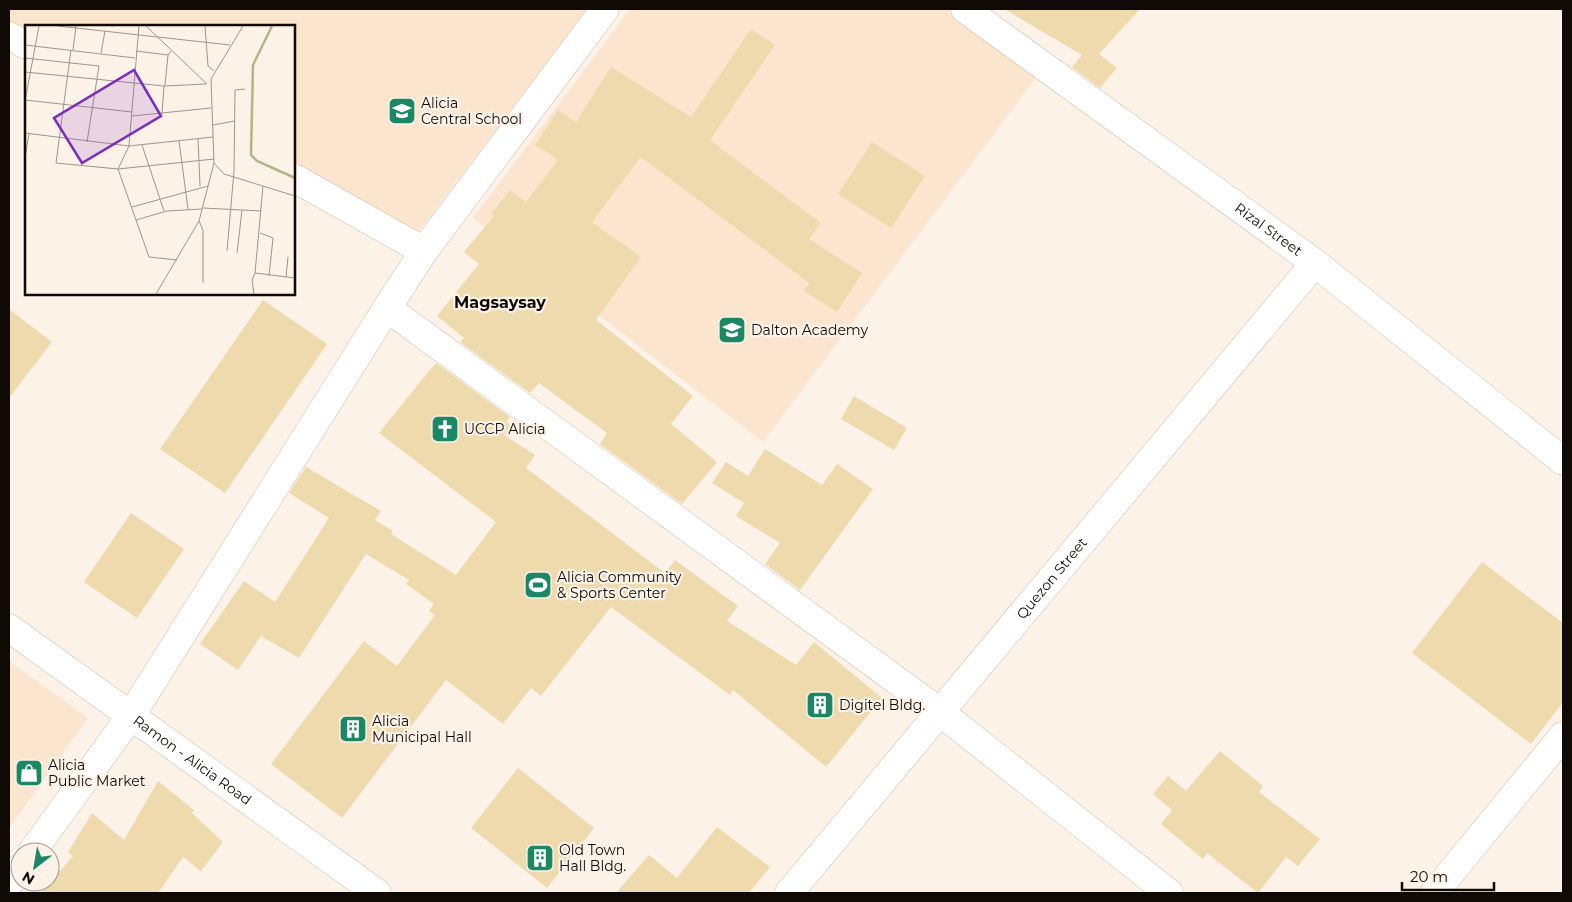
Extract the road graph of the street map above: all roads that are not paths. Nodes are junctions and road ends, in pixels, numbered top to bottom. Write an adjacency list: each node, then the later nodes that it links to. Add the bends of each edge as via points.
1 (605, 9): 6 (street)
2 (965, 9): 7 (street, Rizal Street)
3 (9, 36): 4 (street)
4 (25, 44)
5 (295, 179): 6 (street)
6 (424, 251): 8 (street)
7 (1315, 263): 9 (street, Rizal Street); 11 (street, Quezon Street)
8 (386, 308): 11 (street); 12 (street)
9 (1563, 461)
10 (9, 628): 12 (street, Ramon - Alicia Road)
11 (940, 712): 16 (street, Quezon Street); 17 (street)
12 (130, 717): 14 (street); 15 (street, Ramon - Alicia Road)
13 (1563, 736): 18 (street)
14 (39, 842)
15 (377, 893)
16 (789, 893)
17 (1169, 893)
18 (1434, 893)

